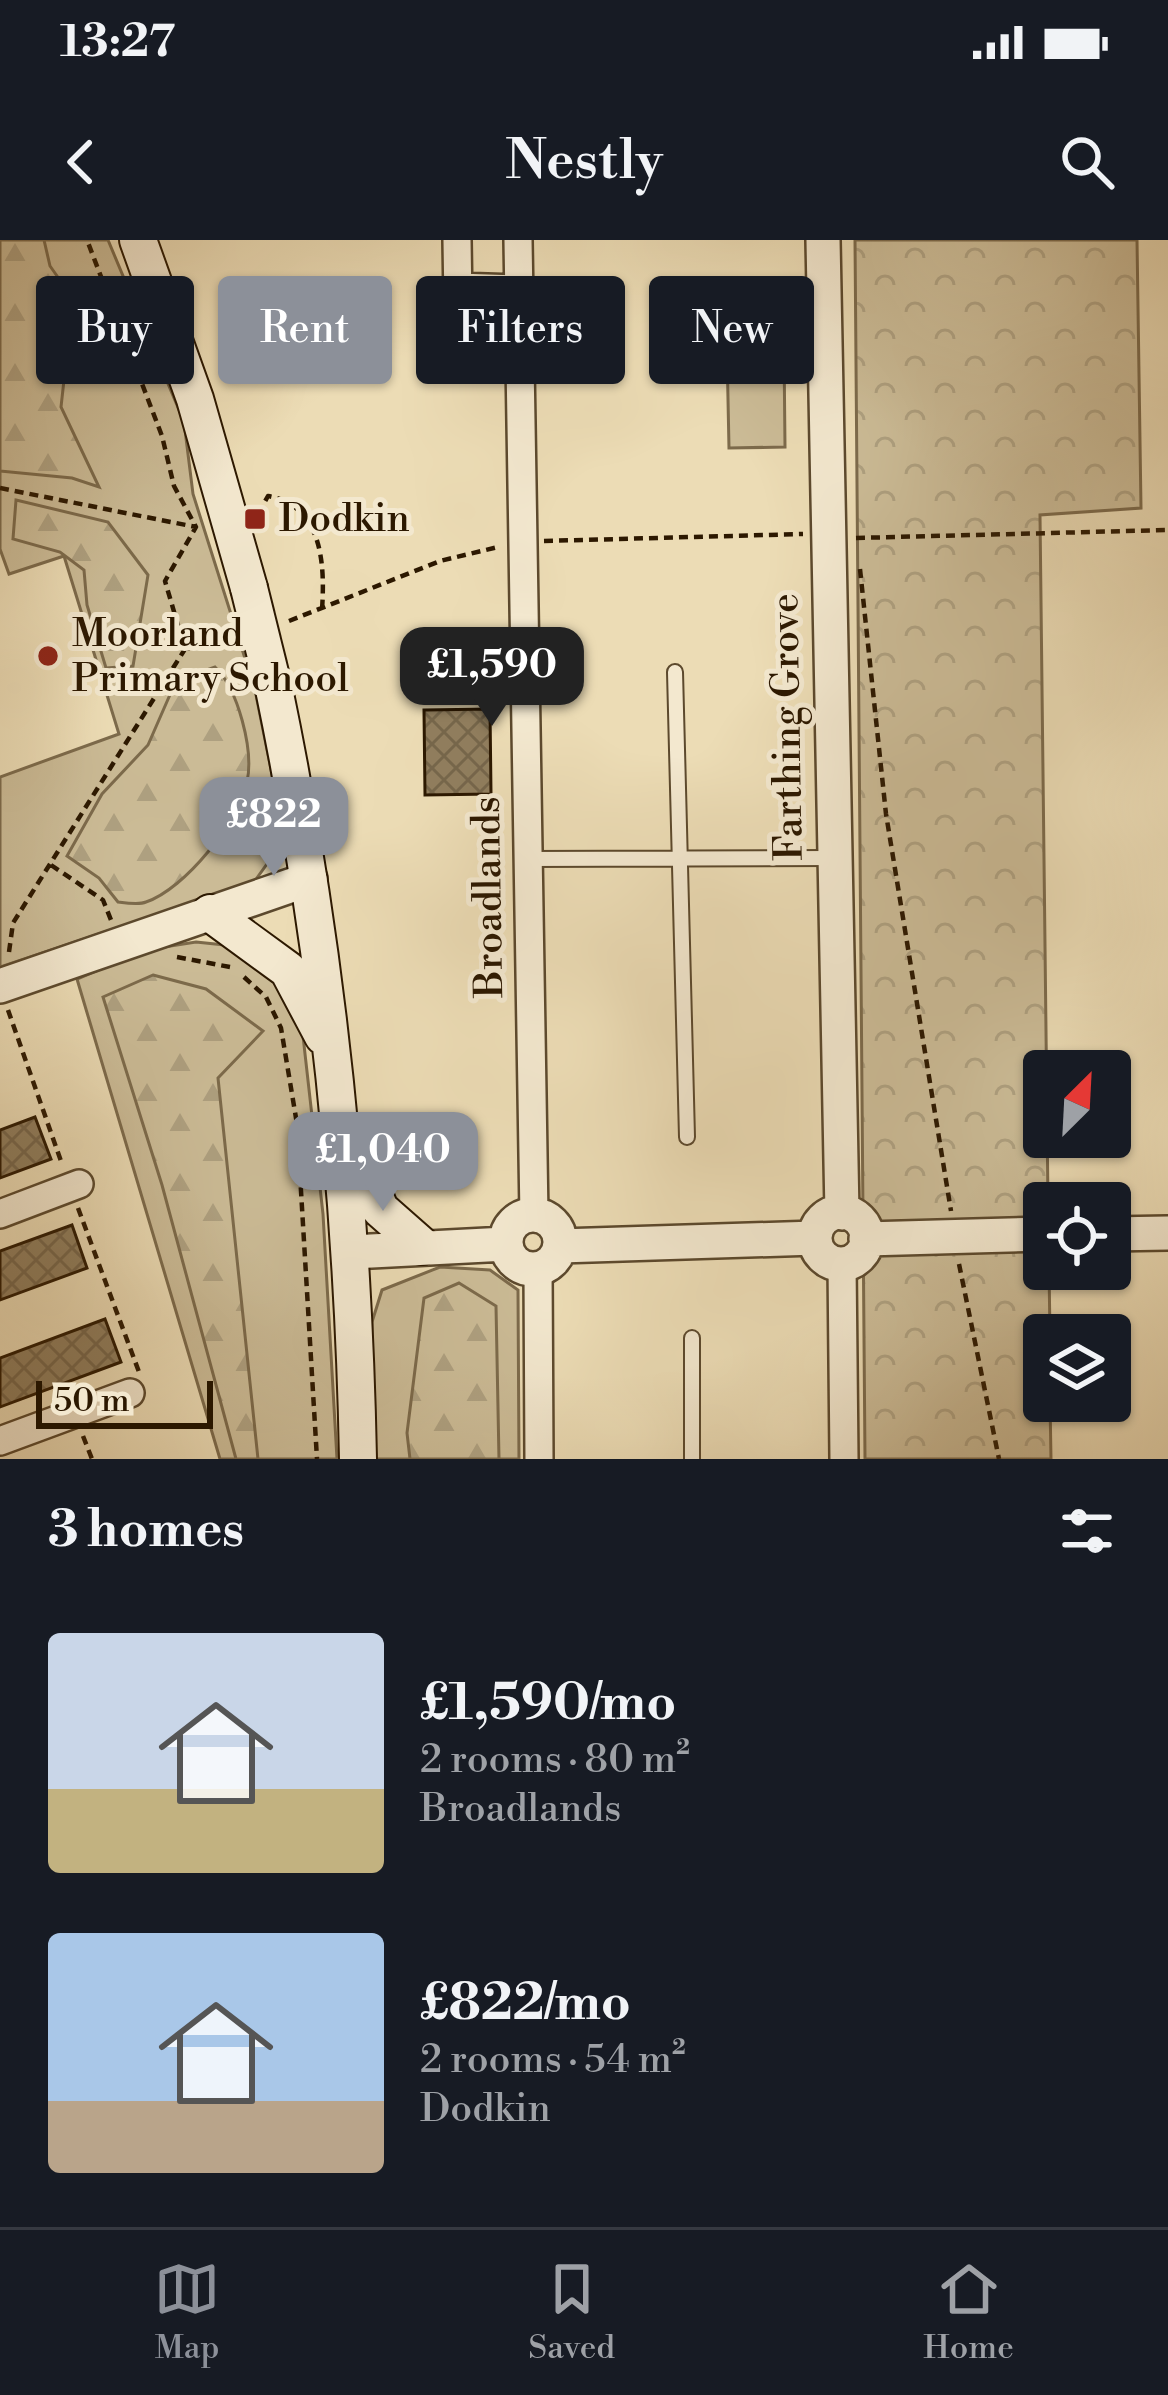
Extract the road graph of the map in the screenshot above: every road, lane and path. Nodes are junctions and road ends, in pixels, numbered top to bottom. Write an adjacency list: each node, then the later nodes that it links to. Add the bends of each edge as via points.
1 (87, 240): 11 (path, via 174,486)
2 (138, 240): 27 (main road, bridge, via 249,588)
3 (457, 240): 6 (street)
4 (518, 240): 7 (street, Broadlands)
5 (823, 240): 12 (street, Farthing Grove)
6 (458, 276)
7 (518, 276)
8 (519, 384): 14 (street, Broadlands)
9 (0, 488): 11 (path)
10 (255, 519): 16 (path, via 268,496 285,499 306,519 323,551)
11 (196, 527): 21 (path, via 165,581)
12 (846, 530): 13 (path); 14 (path); 23 (street, Farthing Grove)
13 (1168, 530)
14 (520, 542): 16 (path, via 440,561); 19 (street, Broadlands)
15 (859, 561): 41 (path, via 886,814)
16 (322, 612): 17 (path)
17 (276, 625)
18 (230, 637): 21 (path)
19 (522, 638): 20 (lane); 25 (street, Broadlands)
20 (459, 640)
21 (184, 649): 26 (path)
22 (675, 672): 24 (lane)
23 (833, 858): 24 (lane); 35 (street, Farthing Grove)
24 (680, 859): 25 (lane); 33 (lane)
25 (527, 860): 37 (street, Broadlands)
26 (51, 865): 29 (path, via 103,900); 31 (path, via 13,923)
27 (310, 879): 28 (street); 32 (main road)
28 (211, 913): 29 (street); 32 (main road, via 288,970)
29 (119, 942): 31 (street)
30 (162, 961): 52 (path, via 232,967 266,997 281,1028 297,1124)
31 (3, 986)
32 (337, 1079): 45 (main road, via 373,1198); 46 (main road)
33 (687, 1137)
34 (79, 1184): 36 (street)
35 (842, 1213): 42 (street, via 823,1220); 43 (street, via 857,1218)
36 (0, 1214)
37 (534, 1216): 44 (street, via 511,1226); 47 (street, via 551,1223)
38 (1168, 1233): 40 (street)
39 (1023, 1234): 41 (street)
40 (1131, 1234)
41 (954, 1235): 43 (street); 57 (path)
42 (814, 1238): 47 (street); 48 (street, via 826,1260)
43 (866, 1239): 48 (street, via 862,1253)
44 (506, 1244): 45 (street); 47 (street, via 520,1266)
45 (422, 1246): 46 (street)
46 (352, 1252): 53 (main road)
47 (549, 1257): 54 (street)
48 (842, 1264): 56 (street)
49 (692, 1338): 55 (lane)
50 (130, 1393): 51 (street)
51 (0, 1441)
52 (317, 1459)
53 (358, 1459)
54 (539, 1459)
55 (692, 1459)
56 (844, 1459)
57 (999, 1459)

